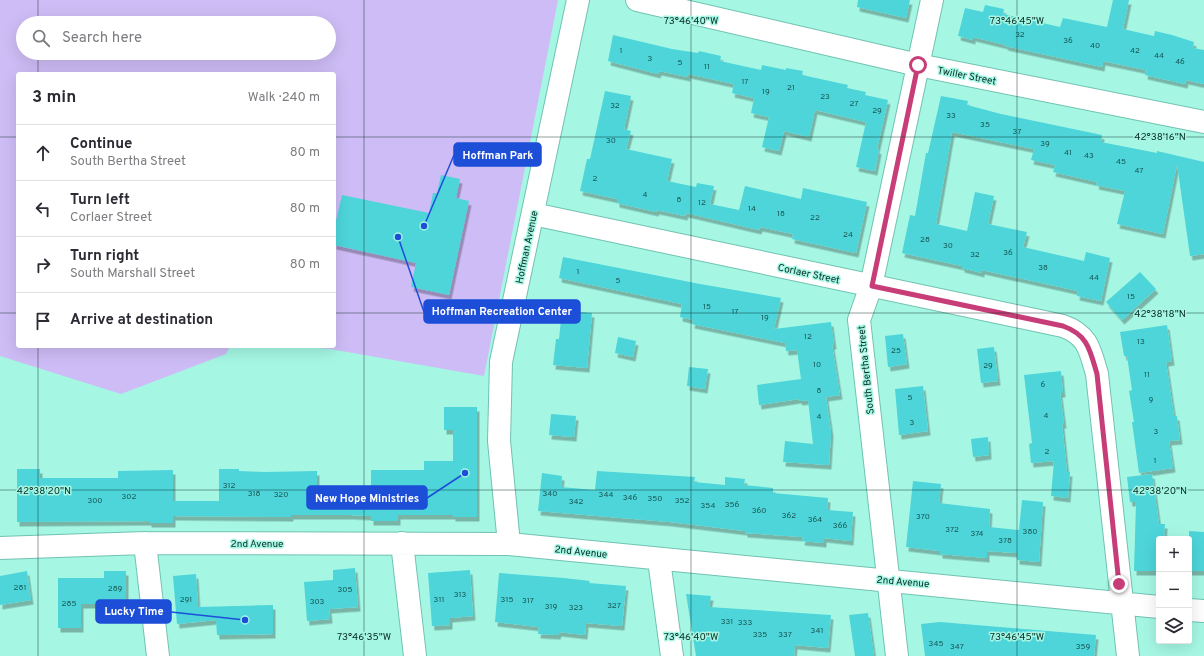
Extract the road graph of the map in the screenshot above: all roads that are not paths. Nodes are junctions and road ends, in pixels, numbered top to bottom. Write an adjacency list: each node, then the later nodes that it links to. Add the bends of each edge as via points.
1 (578, 0): 6 (street, Hoffman Avenue)
2 (638, 0): 4 (street, Twiller Street)
3 (932, 0): 4 (street, South Bertha Street)
4 (918, 65): 5 (street, Twiller Street); 7 (street, South Bertha Street)
5 (1204, 122)
6 (533, 214): 7 (street, Corlaer Street); 10 (street, Hoffman Avenue, via 501,362 499,441)
7 (872, 286): 13 (street, South Bertha Street, via 859,320); 14 (street, Corlaer Street, via 1063,326 1076,331 1088,343 1097,374)
8 (145, 543): 9 (street, 2nd Avenue); 11 (street, 2nd Avenue); 18 (street)
9 (402, 544): 10 (street, 2nd Avenue); 19 (street)
10 (509, 544): 12 (street, 2nd Avenue)
11 (0, 548)
12 (659, 560): 13 (street, 2nd Avenue); 20 (street)
13 (889, 580): 14 (street, 2nd Avenue); 21 (street, South Bertha Street)
14 (1121, 602): 15 (street, 2nd Avenue); 22 (street)
15 (1156, 606)
16 (1192, 610): 17 (street)
17 (1204, 611)
18 (158, 656)
19 (415, 656)
20 (672, 656)
21 (897, 656)
22 (1128, 656)

